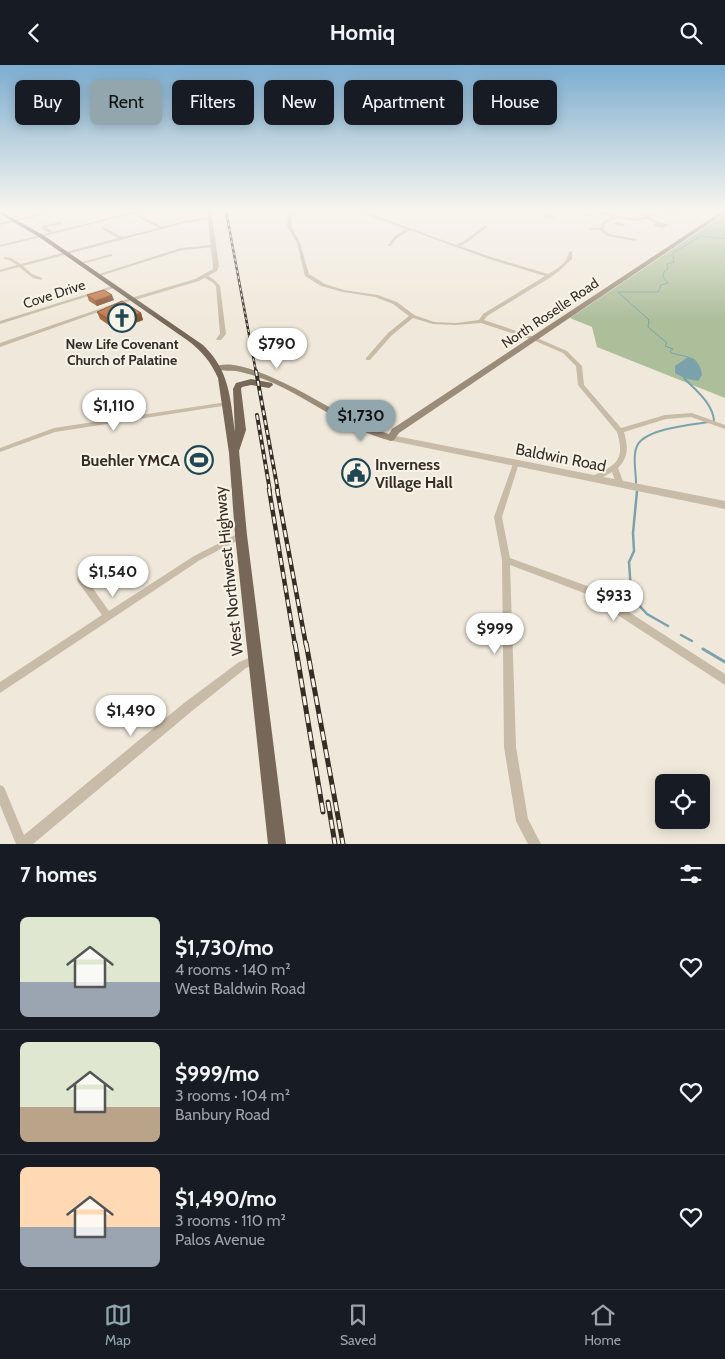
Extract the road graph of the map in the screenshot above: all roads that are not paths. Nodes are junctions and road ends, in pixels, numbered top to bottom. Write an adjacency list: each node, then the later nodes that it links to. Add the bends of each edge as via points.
1 (58, 247): 9 (main road, West Northwest Highway)
2 (89, 247): 9 (street)
3 (199, 247): 15 (street, via 182,249)
4 (213, 247): 16 (street, via 216,266)
5 (301, 247): 21 (street, via 308,275 329,287 395,303)
6 (464, 247): 17 (street)
7 (671, 247): 25 (main road, North Roselle Road)
8 (571, 252): 17 (street, via 569,260)
9 (67, 253): 12 (main road, West Northwest Highway); 13 (street)
10 (111, 255): 12 (street)
11 (5, 258): 13 (street, via 12,259)
12 (81, 263): 15 (main road, West Northwest Highway)
13 (19, 266): 14 (street); 18 (street, via 33,278)
14 (0, 271)
15 (98, 275): 19 (main road, West Northwest Highway)
16 (205, 276): 20 (street); 24 (street, via 218,286 223,334)
17 (549, 276): 22 (street, via 484,315)
18 (40, 279)
19 (115, 287): 20 (main road, West Northwest Highway); 23 (street, Cove Drive)
20 (133, 299): 26 (street); 28 (main road, West Northwest Highway, via 202,347)
21 (412, 316): 22 (street, via 432,323); 27 (street, via 390,334)
22 (481, 321): 25 (street)
23 (0, 323)
24 (219, 339)
25 (535, 339): 33 (street, via 565,352 579,365 580,385); 34 (main road, North Roselle Road, via 395,431)
26 (0, 345)
27 (368, 359)
28 (218, 368): 29 (main road); 30 (main road, West Northwest Highway); 31 (main road, via 256,373)
29 (269, 385): 31 (main road); 36 (main road, via 251,382 238,385 241,430)
30 (227, 404): 35 (street, via 54,430); 36 (main road, West Northwest Highway)
31 (324, 409): 34 (main road, via 359,428)
32 (725, 427): 33 (street, via 692,415 665,417)
33 (620, 431): 38 (street, via 625,449)
34 (391, 438): 37 (street, Baldwin Road)
35 (0, 450)
36 (234, 453): 42 (main road, West Northwest Highway)
37 (516, 463): 39 (street, Baldwin Road); 43 (street, via 498,517)
38 (615, 469): 39 (street); 40 (street)
39 (593, 479): 40 (street, Baldwin Road)
40 (620, 484): 41 (street, Baldwin Road)
41 (725, 505)
42 (241, 535): 45 (street, via 197,558); 46 (main road, West Northwest Highway)
43 (506, 560): 47 (street, via 587,590); 52 (street, via 510,747 522,821)
44 (81, 579): 45 (street)
45 (108, 616): 48 (street)
46 (256, 660): 50 (street, via 242,665); 51 (main road, West Northwest Highway)
47 (725, 680)
48 (0, 688)
49 (0, 791): 50 (street)
50 (23, 844)
51 (277, 844)
52 (535, 844)

